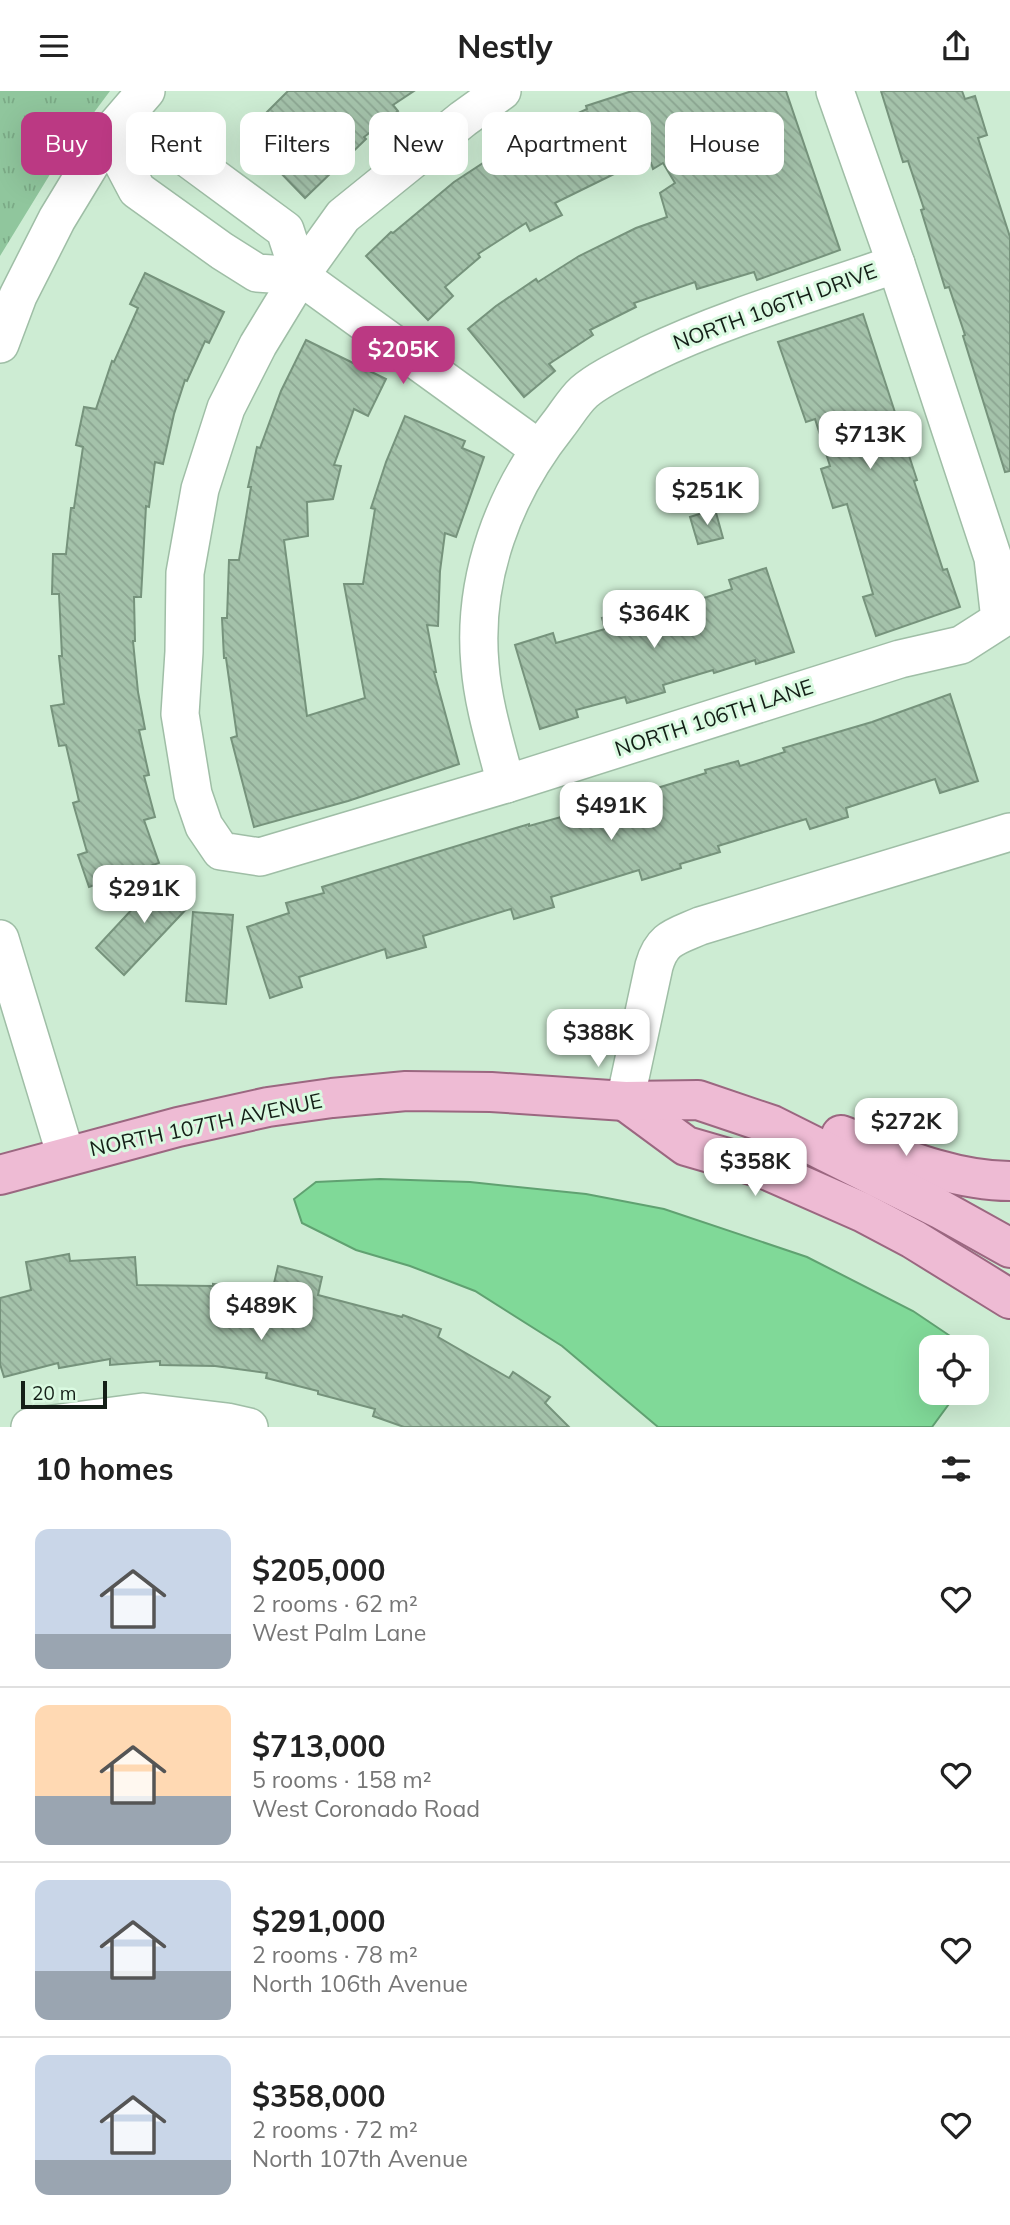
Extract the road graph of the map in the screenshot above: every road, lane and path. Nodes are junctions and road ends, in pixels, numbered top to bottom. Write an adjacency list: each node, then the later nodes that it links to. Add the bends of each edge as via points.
1 (146, 91): 4 (street)
2 (502, 91): 11 (street, via 343,216)
3 (835, 91): 10 (street)
4 (112, 130)
5 (112, 136): 8 (street, via 172,148)
6 (112, 143): 9 (street, via 137,190)
7 (85, 175): 12 (street, via 34,262)
8 (227, 189): 9 (street); 11 (street, via 285,230)
9 (197, 233): 11 (street, via 257,273)
10 (896, 264): 13 (street, NORTH 106TH DRIVE, via 690,335 628,365 584,392); 14 (street, NORTH 106TH LANE, via 993,558 1000,620 961,645 900,659)
11 (300, 276): 13 (street); 14 (street, NORTH 106TH LANE, via 226,408 200,489 185,573 180,714 193,794 204,826 221,851 260,857)
12 (0, 344)
13 (539, 449): 14 (street, NORTH 106TH DRIVE, via 511,497 489,554 480,608 480,665)
14 (506, 784)
15 (1010, 832): 17 (street, via 667,940 654,966)
16 (0, 939): 19 (street)
17 (625, 1101): 18 (main road, NORTH 107TH AVENUE, via 698,1100); 19 (main road, NORTH 107TH AVENUE, via 491,1092 382,1093 268,1107); 23 (main road, via 686,1146 762,1168 862,1212)
18 (772, 1125): 21 (main road, via 829,1131 920,1165); 22 (main road, NORTH 107TH AVENUE)
19 (66, 1156): 20 (main road, NORTH 107TH AVENUE)
20 (0, 1175)
21 (1010, 1181)
22 (1010, 1248)
23 (1010, 1299)
24 (30, 1427): 25 (street, via 143,1412)
25 (249, 1427)

